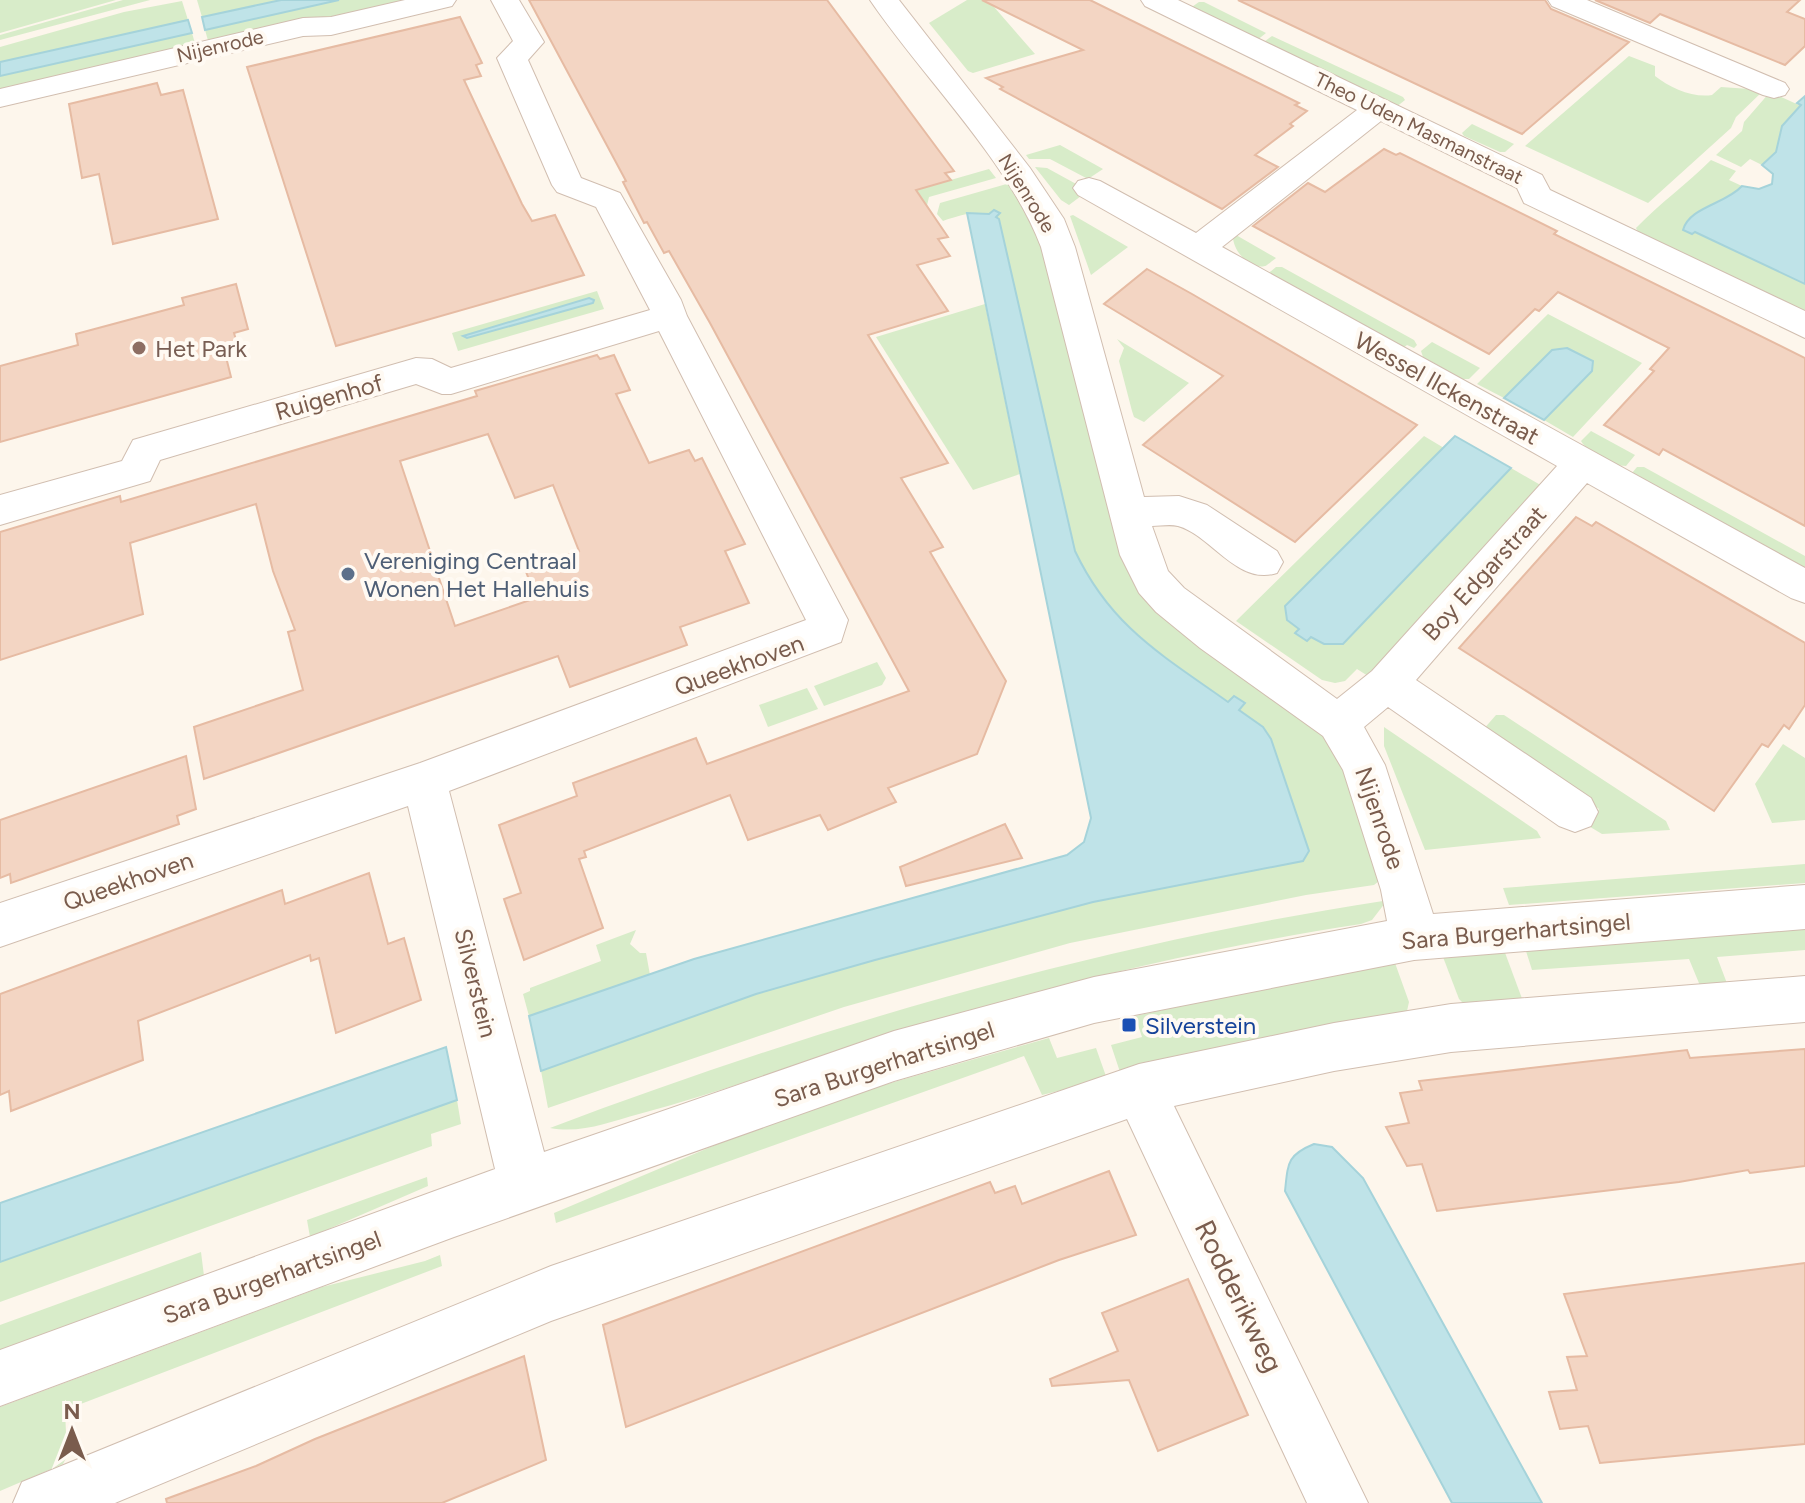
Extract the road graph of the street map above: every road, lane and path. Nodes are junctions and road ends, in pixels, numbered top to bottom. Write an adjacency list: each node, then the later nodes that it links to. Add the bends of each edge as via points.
1 (442, 0): 7 (street, Nijenrode)
2 (505, 0): 11 (street, Queekhoven, via 529,42 512,58 568,185 608,200)
3 (884, 0): 15 (street, Nijenrode, via 1047,219)
4 (1155, 0): 8 (street, Theo Uden Masmanstraat)
5 (1562, 0): 6 (street)
6 (1774, 89)
7 (0, 98)
8 (1377, 109): 10 (street); 12 (street, Theo Uden Masmanstraat, via 1531,182 1536,196)
9 (1089, 188): 10 (street, Wessel Ilckenstraat)
10 (1198, 249): 13 (street, Wessel Ilckenstraat)
11 (669, 316): 14 (street, Ruigenhof, via 451,381 416,371 146,450 136,471); 20 (street, Queekhoven, via 827,620 826,630)
12 (1805, 326)
13 (1582, 463): 17 (street, Wessel Ilckenstraat); 18 (street, Boy Edgarstraat)
14 (0, 510)
15 (1128, 512): 16 (street, via 1179,511 1193,516); 19 (street, Nijenrode, via 1140,555 1153,582 1170,600)
16 (1263, 562)
17 (1805, 587)
18 (1387, 683): 19 (street, Boy Edgarstraat); 21 (street)
19 (1338, 723): 24 (street, Nijenrode, via 1363,765)
20 (424, 781): 23 (street, Queekhoven); 27 (street, Silverstein)
21 (1575, 812)
22 (1805, 907): 24 (street, Sara Burgerhartsingel)
23 (0, 925)
24 (1414, 938): 27 (street, Sara Burgerhartsingel, via 1094,1000 894,1056)
25 (1805, 999): 26 (street, via 1451,1028)
26 (1139, 1089): 29 (street, via 551,1294); 30 (street, Rodderikweg)
27 (524, 1185): 28 (street, Sara Burgerhartsingel)
28 (0, 1378)
29 (43, 1503)
30 (1338, 1503)

